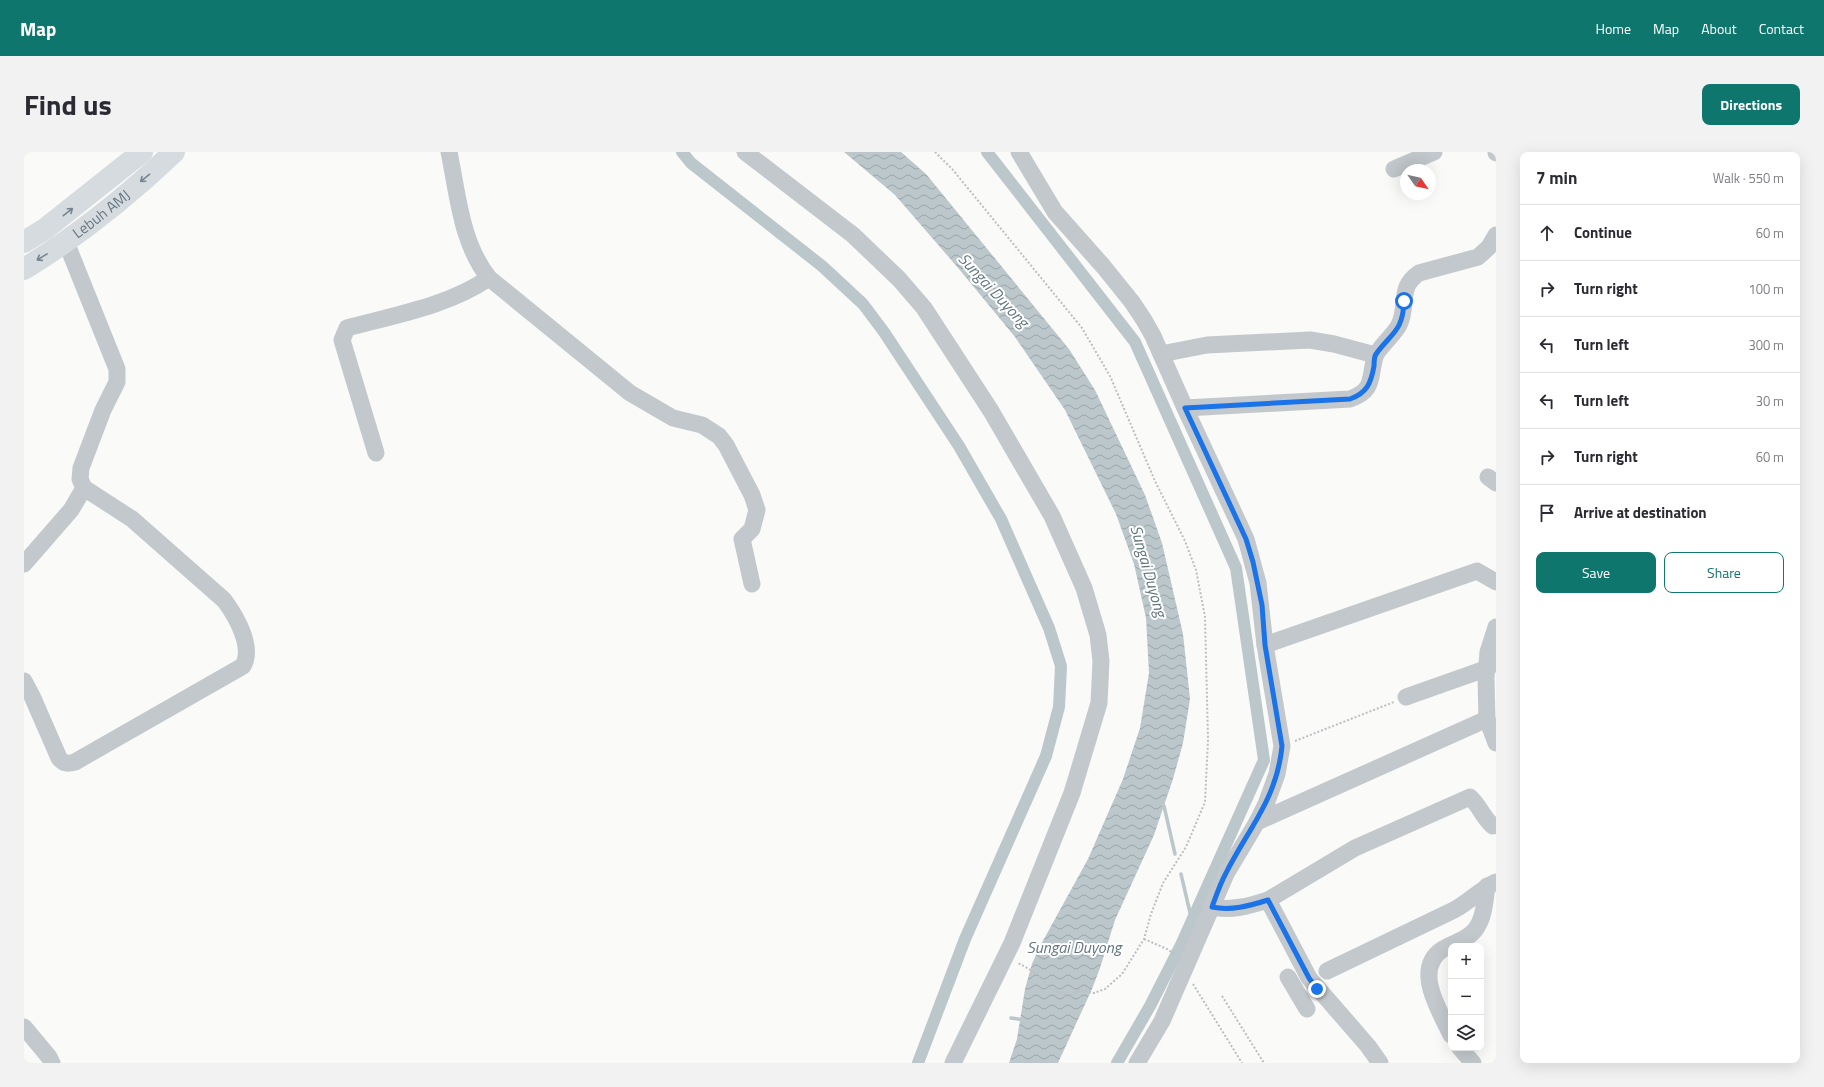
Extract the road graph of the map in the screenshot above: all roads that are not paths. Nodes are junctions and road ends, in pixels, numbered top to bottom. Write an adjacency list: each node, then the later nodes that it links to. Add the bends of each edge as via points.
1 (142, 152): 9 (highway, Lebuh AMJ, one-way to 1, via 45,230)
2 (174, 152): 10 (highway, Lebuh AMJ, one-way to 10)
3 (450, 152): 12 (street, via 465,231 473,253)
4 (745, 152): 40 (street, via 853,235 899,279 924,308 991,411 1052,516 1084,588 1098,635 1101,661 1099,703 1072,793 1006,956)
5 (1019, 152): 13 (street, via 1055,212 1132,302)
6 (1434, 152): 7 (street)
7 (1394, 169)
8 (1496, 235): 14 (street, via 1489,247 1478,257 1418,273 1411,278 1405,288 1403,314 1399,325)
9 (24, 242)
10 (66, 242): 11 (highway, Lebuh AMJ, one-way to 11); 17 (street, via 117,369 117,382 103,410 81,468 80,479)
11 (24, 268)
12 (489, 278): 16 (street, via 465,292 421,308 347,328 342,340); 20 (street, via 630,393 673,418 702,425 719,436 752,495 757,510 752,529 742,539)
13 (1161, 354): 14 (street, via 1207,345 1310,340); 15 (street)
14 (1375, 356): 15 (street, via 1370,383 1366,390 1350,399)
15 (1185, 408): 22 (street, via 1246,539 1258,583)
16 (376, 453)
17 (84, 488): 18 (street, via 63,519); 24 (street, via 132,519 224,600 234,614 247,647 246,660 242,666 68,764 59,758)
18 (24, 564)
19 (1496, 582): 22 (street, via 1478,571)
20 (752, 584)
21 (1496, 627): 23 (street, via 1488,652)
22 (1265, 645): 28 (street, via 1282,746 1272,790)
23 (1492, 664): 25 (street); 26 (street, via 1486,678)
24 (24, 681)
25 (1406, 697)
26 (1487, 719): 27 (street); 28 (street)
27 (1496, 743)
28 (1257, 822): 32 (street, via 1226,874)
29 (1496, 825): 31 (street, via 1493,826 1485,820 1477,803 1470,797 1355,848)
30 (1492, 884): 33 (street, via 1454,910); 37 (street, via 1476,930 1443,949 1429,968 1432,992)
31 (1268, 900): 32 (street, via 1247,907); 34 (street)
32 (1212, 907): 41 (street, via 1162,1021)
33 (1328, 971)
34 (1309, 978): 35 (street, via 1290,981); 42 (street)
35 (1307, 1009)
36 (24, 1027): 39 (street)
37 (1448, 1028)
38 (1463, 1051): 43 (street)
39 (52, 1063)
40 (953, 1063)
41 (1137, 1063)
42 (1380, 1063)
43 (1473, 1063)

